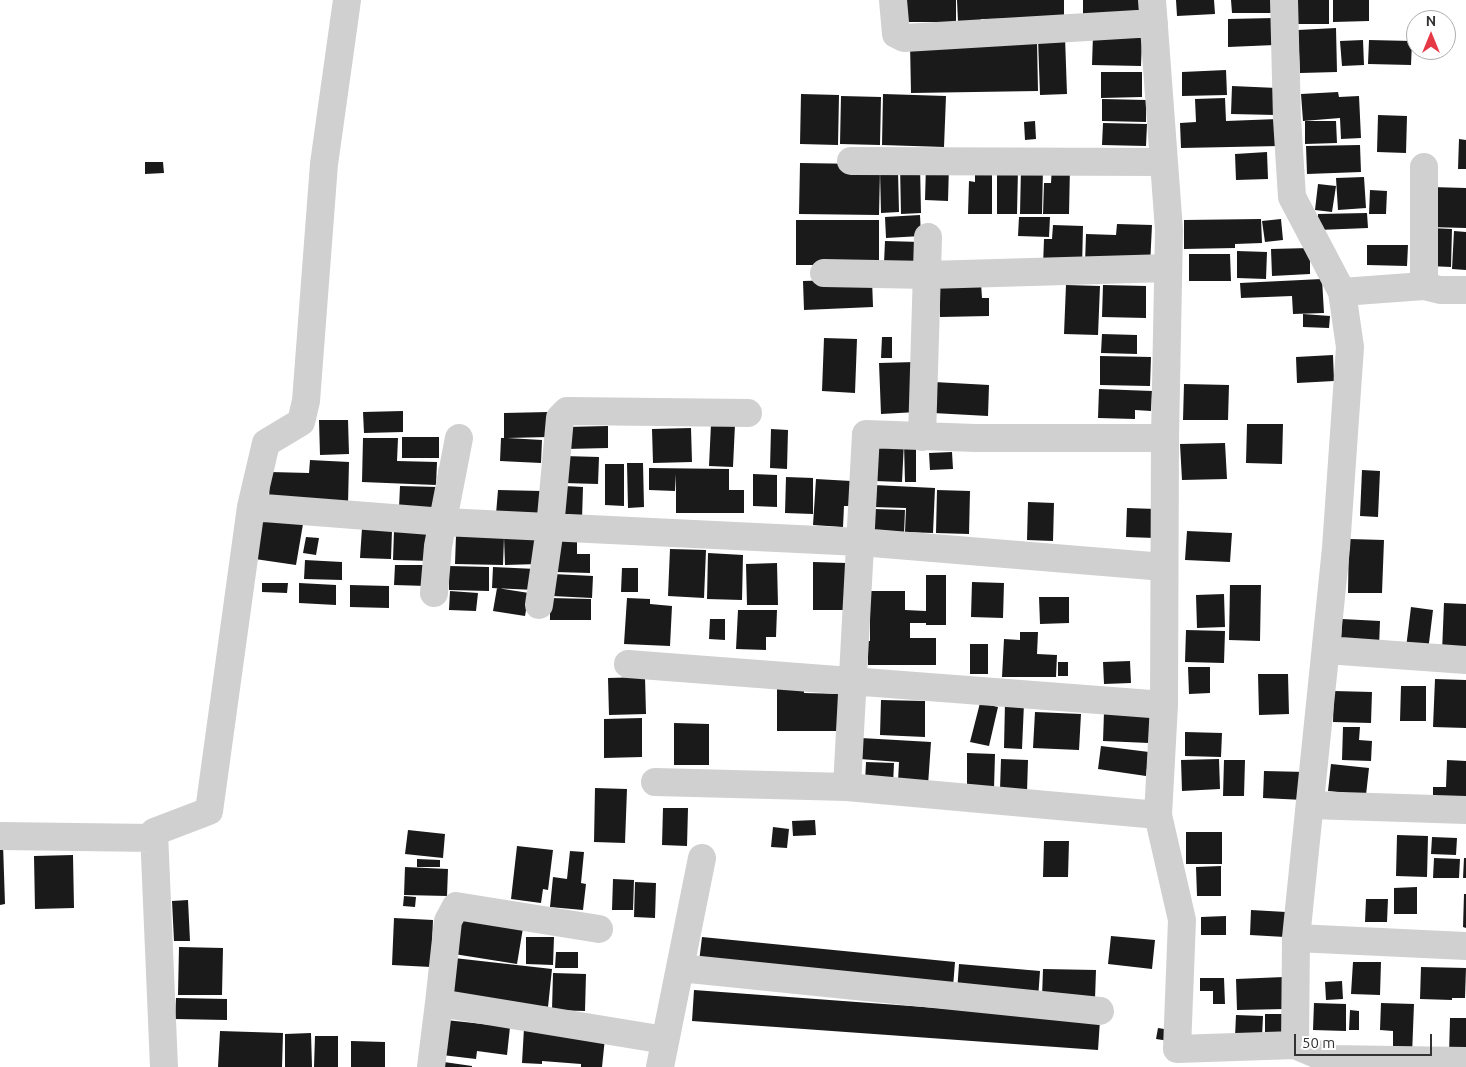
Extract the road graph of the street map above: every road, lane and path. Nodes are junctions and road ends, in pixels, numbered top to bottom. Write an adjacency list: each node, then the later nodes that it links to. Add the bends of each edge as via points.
1 (347, 0): 19 (street, via 324,164 306,401 301,422 266,443)
2 (893, 0): 4 (street, via 896,34 904,38)
3 (1284, 0): 14 (street, via 1292,197)
4 (1153, 12): 6 (street)
5 (851, 161): 6 (street)
6 (1164, 162): 9 (street)
7 (1424, 167): 12 (street)
8 (928, 237): 11 (street)
9 (1168, 268): 11 (street); 18 (street)
10 (824, 273): 11 (street)
11 (928, 275): 16 (street)
12 (1424, 286): 13 (street); 14 (street)
13 (1466, 290)
14 (1342, 292): 26 (street, via 1350,347)
15 (748, 413): 21 (street, via 567,411 560,418)
16 (922, 437): 18 (street); 22 (street, via 866,434)
17 (459, 438): 20 (street)
18 (1165, 438): 23 (street)
19 (251, 507): 20 (street); 37 (street, via 209,811 154,832)
20 (444, 522): 21 (street); 24 (street, via 438,546)
21 (550, 528): 22 (street); 25 (street)
22 (860, 542): 23 (street); 29 (street)
23 (1164, 567): 30 (street)
24 (434, 593)
25 (539, 605)
26 (1326, 650): 27 (street); 33 (street)
27 (1466, 660)
28 (628, 664): 29 (street)
29 (852, 681): 30 (street); 32 (street)
30 (1164, 705): 35 (street)
31 (655, 782): 32 (street)
32 (847, 787): 35 (street)
33 (1310, 805): 34 (street); 40 (street)
34 (1466, 810)
35 (1158, 815): 47 (street, via 1182,920)
36 (0, 836): 37 (street)
37 (153, 838): 49 (street)
38 (702, 858): 42 (street)
39 (600, 929): 43 (street, via 456,906 448,921)
40 (1296, 938): 41 (street); 46 (street)
41 (1466, 946)
42 (680, 968): 44 (street); 45 (street)
43 (439, 1002): 45 (street); 50 (street)
44 (1100, 1011)
45 (665, 1040): 51 (street)
46 (1295, 1045): 47 (street); 48 (street, via 1328,1059)
47 (1176, 1058)
48 (1460, 1063)
49 (164, 1067)
50 (431, 1067)
51 (660, 1067)

